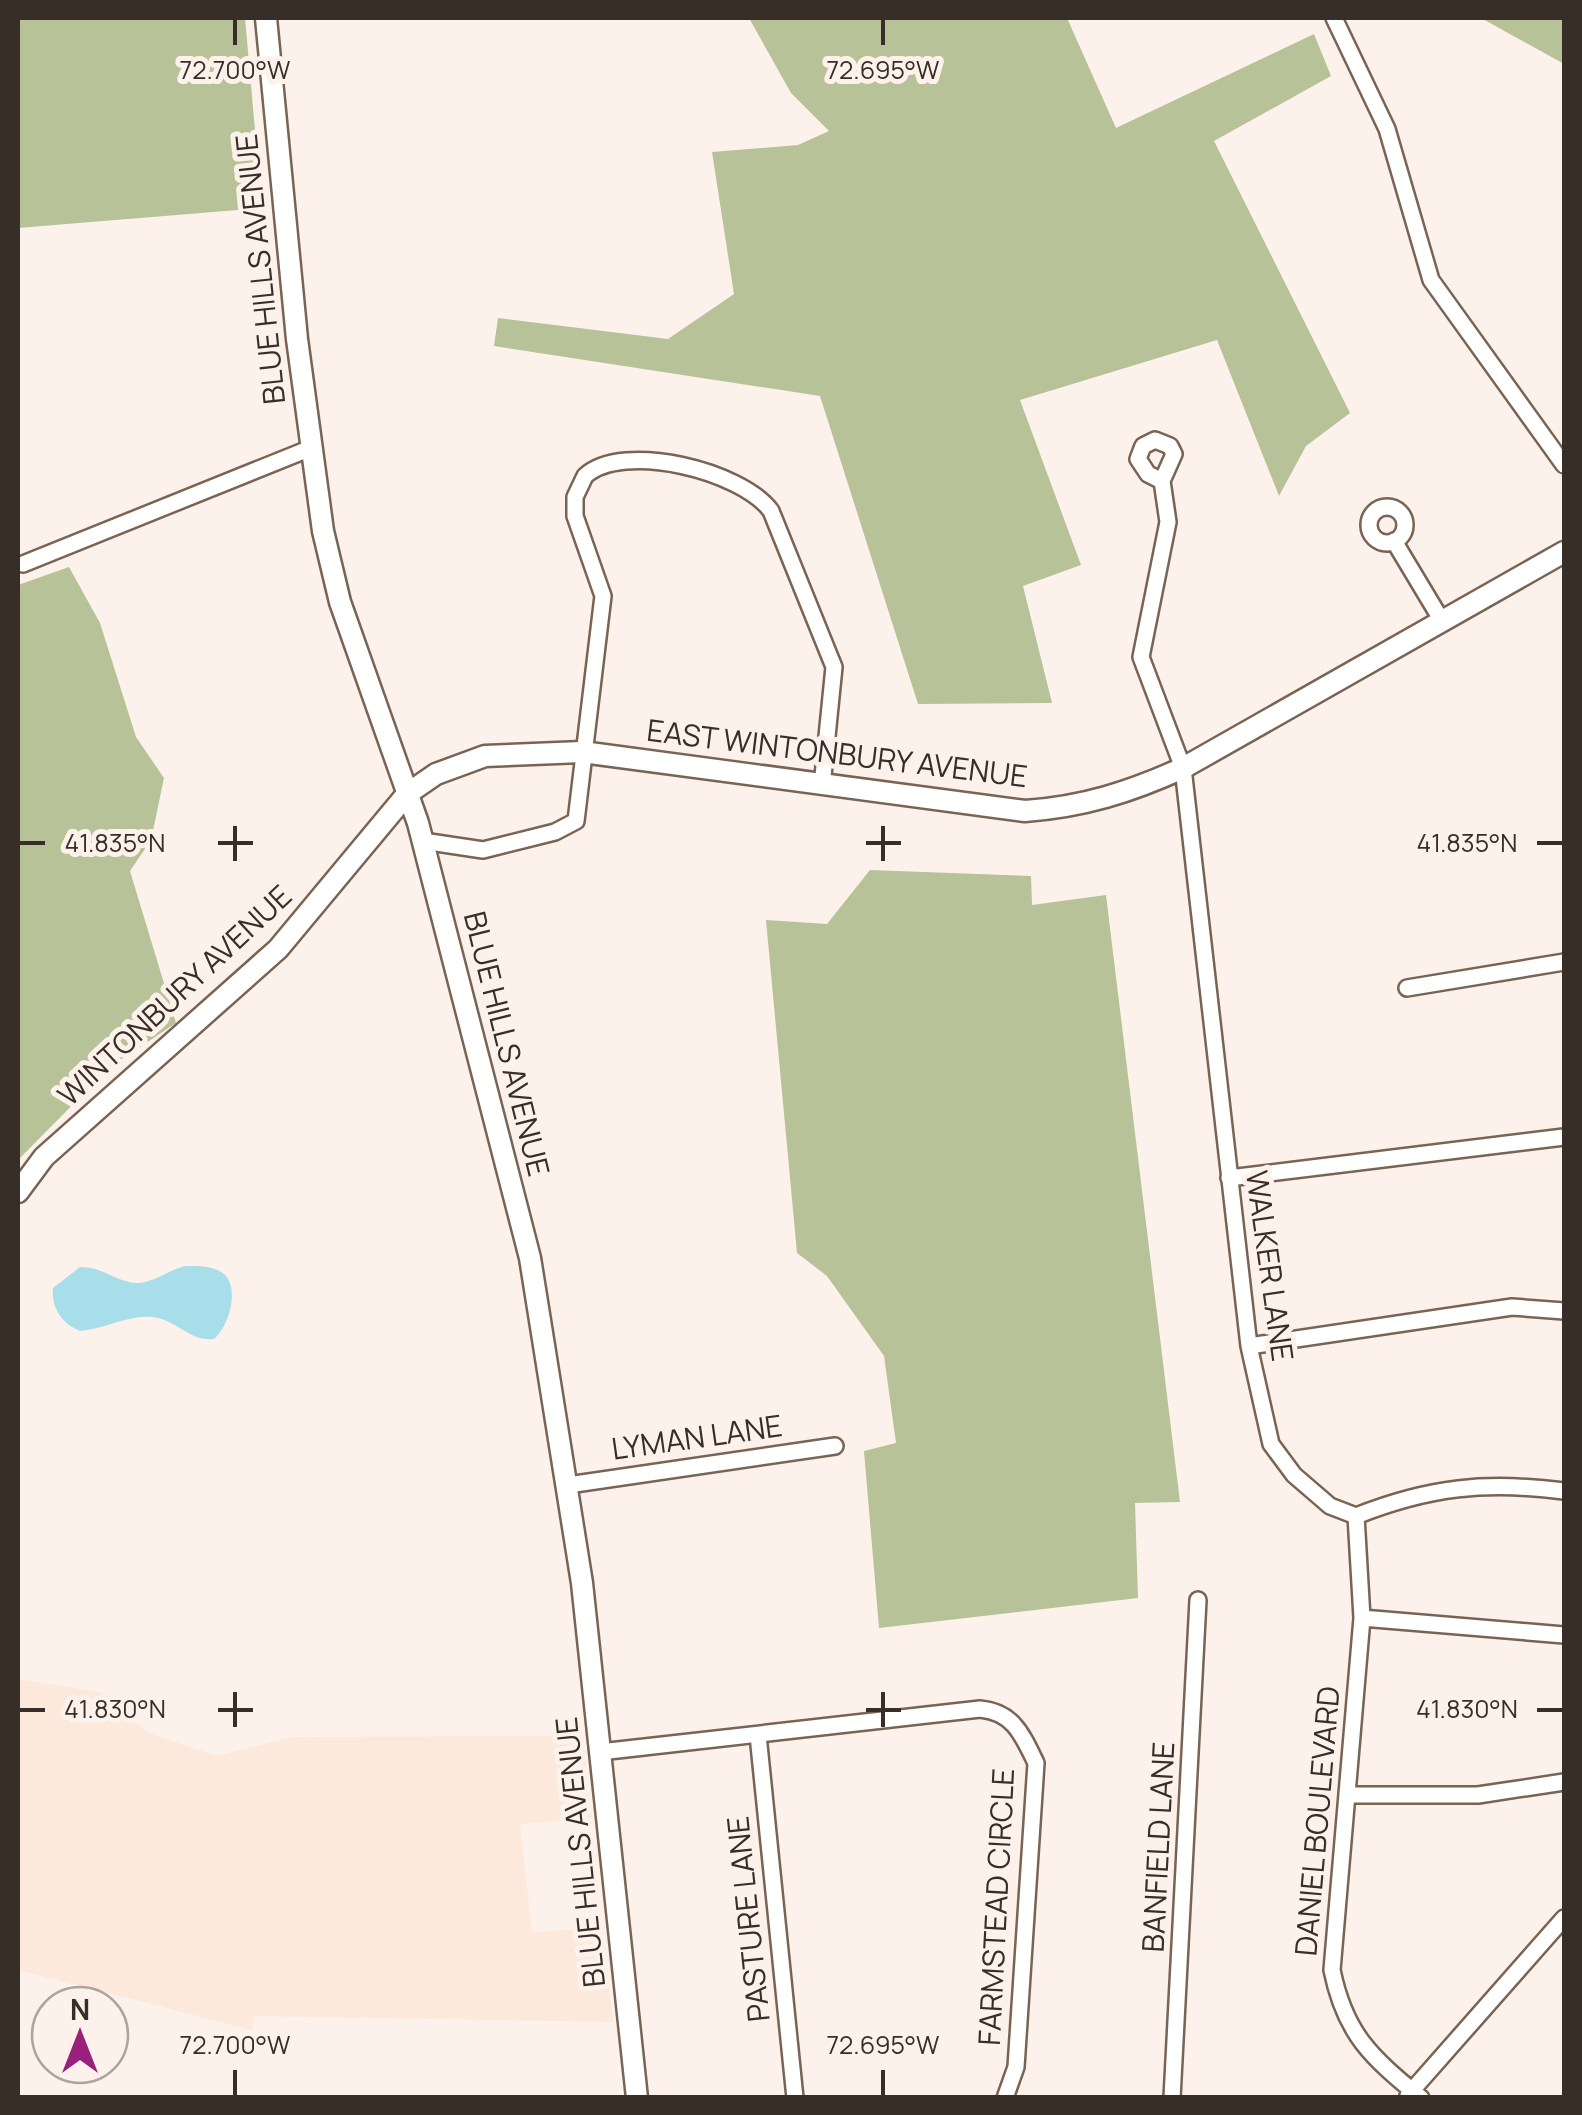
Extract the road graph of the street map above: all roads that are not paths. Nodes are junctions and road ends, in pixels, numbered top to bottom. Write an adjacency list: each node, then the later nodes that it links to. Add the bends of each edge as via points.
1 (266, 18): 3 (main road, BLUE HILLS AVENUE)
2 (1334, 18): 4 (street, via 1387,128 1431,280)
3 (310, 448): 8 (street); 13 (main road, BLUE HILLS AVENUE, via 340,602)
4 (1564, 465)
5 (1162, 481): 11 (street, WALKER LANE, via 1168,522 1141,658)
6 (1394, 542): 9 (street)
7 (1564, 552): 9 (main road, EAST WINTONBURY AVENUE)
8 (23, 564)
9 (1442, 621): 11 (main road, EAST WINTONBURY AVENUE)
10 (582, 752): 12 (main road, EAST WINTONBURY AVENUE); 12 (street, via 604,593 576,520 578,488 589,472 612,462 682,468 746,486 777,522 834,667); 13 (main road, EAST WINTONBURY AVENUE, via 485,756 436,774); 14 (street, via 580,810 569,826 472,851)
11 (1182, 768): 12 (main road, EAST WINTONBURY AVENUE, via 1073,808 1025,811); 18 (street, WALKER LANE)
12 (822, 786)
13 (408, 794): 14 (main road, BLUE HILLS AVENUE); 19 (main road, WINTONBURY AVENUE, via 278,949 44,1158)
14 (423, 841): 23 (main road, BLUE HILLS AVENUE, via 530,1258)
15 (1564, 962): 16 (street)
16 (1407, 988)
17 (1564, 1136): 18 (street)
18 (1229, 1178): 21 (street, WALKER LANE)
19 (18, 1192)
20 (1564, 1311): 21 (street, via 1512,1307)
21 (1249, 1346): 25 (street, WALKER LANE, via 1271,1444 1330,1506)
22 (835, 1446): 23 (street, LYMAN LANE)
23 (568, 1485): 30 (main road, BLUE HILLS AVENUE)
24 (1564, 1490): 25 (street, via 1474,1484 1398,1499)
25 (1356, 1516): 27 (street, DANIEL BOULEVARD)
26 (1198, 1600): 38 (street, BANFIELD LANE)
27 (1362, 1618): 28 (street); 32 (street, DANIEL BOULEVARD)
28 (1564, 1635)
29 (758, 1736): 30 (street, FARMSTEAD CIRCLE); 36 (street, PASTURE LANE); 37 (street, FARMSTEAD CIRCLE, via 980,1709 1002,1711 1021,1732 1036,1763 1016,2068)
30 (600, 1752): 35 (main road, BLUE HILLS AVENUE)
31 (1564, 1782): 32 (street, via 1478,1795)
32 (1348, 1795): 34 (street, DANIEL BOULEVARD, via 1332,1970 1340,2010)
33 (1564, 1918): 34 (street)
34 (1413, 2095)
35 (637, 2098)
36 (795, 2098)
37 (1005, 2098)
38 (1172, 2098)

